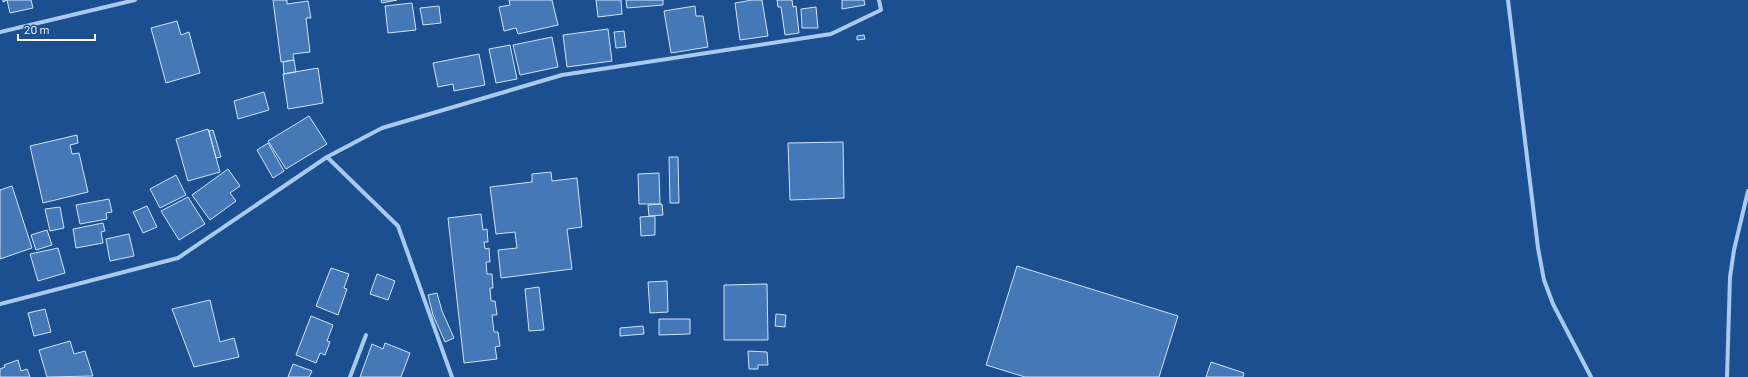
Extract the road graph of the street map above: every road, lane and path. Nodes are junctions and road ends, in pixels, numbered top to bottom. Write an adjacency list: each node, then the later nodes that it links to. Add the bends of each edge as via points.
1 (135, 0): 4 (street)
2 (879, 0): 5 (street, via 881,10 831,34 562,75 382,128)
3 (1508, 0): 11 (street, via 1544,280 1563,325)
4 (0, 32)
5 (327, 157): 7 (street, via 178,258); 10 (street, via 398,226)
6 (1748, 191): 12 (street, via 1730,276)
7 (0, 304)
8 (366, 336): 9 (street)
9 (350, 377)
10 (452, 377)
11 (1591, 377)
12 (1727, 377)

